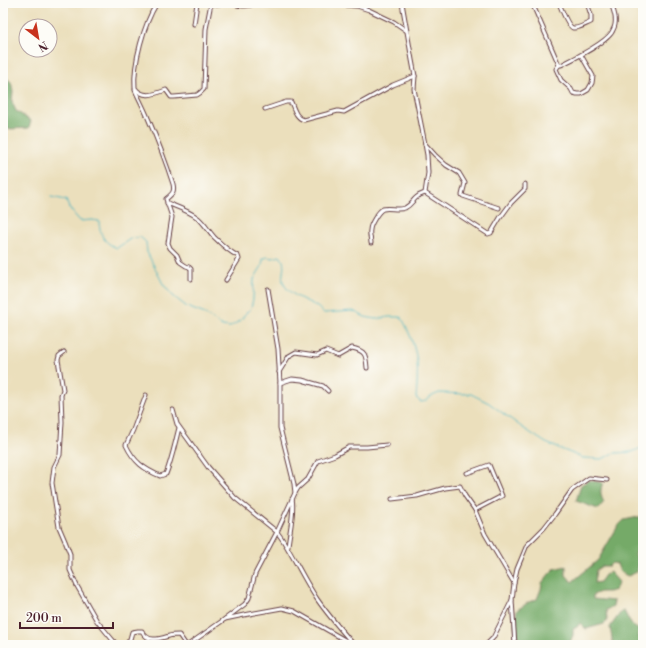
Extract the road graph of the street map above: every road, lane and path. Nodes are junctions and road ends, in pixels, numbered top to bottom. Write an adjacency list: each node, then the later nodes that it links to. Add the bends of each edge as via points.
1 (157, 3): 18 (street, via 152,10 139,49)
2 (197, 3): 13 (street)
3 (211, 3): 4 (street); 18 (street, via 206,30 204,89 197,95 171,97 166,90 144,95)
4 (225, 3)
5 (229, 3): 6 (street, via 249,6)
6 (255, 3)
7 (333, 3): 14 (street, via 370,10)
8 (402, 3): 14 (street)
9 (532, 3): 16 (street)
10 (559, 3): 11 (street, via 572,28 591,22)
11 (586, 3)
12 (611, 3): 15 (street, via 616,20 613,31 606,39)
13 (194, 24)
14 (407, 31): 17 (street)
15 (581, 55): 16 (street); 16 (street, via 593,76 588,90 581,94 573,93 561,80 556,69)
16 (559, 65)
17 (414, 76): 19 (street, via 344,112 304,120 297,117 291,102); 20 (street)
18 (134, 88): 23 (street, via 157,139 173,184 174,189 166,199)
19 (265, 109)
20 (424, 144): 22 (street, via 428,173); 24 (street, via 446,165 459,173 465,183 463,196)
21 (525, 184): 22 (street, via 525,189 488,234)
22 (425, 194): 25 (street, via 418,196 404,208 381,210 370,229)
23 (167, 203): 26 (street, via 172,217 168,243 180,262 191,270); 27 (street, via 198,218 214,237 238,256)
24 (499, 208)
25 (371, 243)
26 (191, 278)
27 (226, 280)
28 (268, 289): 31 (street, via 278,349)
29 (64, 352): 49 (street, via 58,360 63,390 60,455 54,467 52,483 58,527 70,554 70,570 77,586 98,621)
30 (367, 368): 31 (street, via 366,356 362,351 352,348 338,356 326,351 317,355 296,352 289,356)
31 (279, 372): 32 (street)
32 (280, 383): 33 (street, via 292,379 302,380 322,386); 40 (street, via 280,428)
33 (328, 391)
34 (146, 395): 36 (street, via 126,445 130,454 139,463 148,471 160,476 166,474)
35 (173, 410): 36 (street)
36 (179, 428): 44 (street, via 235,498)
37 (387, 445): 40 (street, via 349,447 318,461 308,479)
38 (467, 473): 43 (street, via 489,465 502,496)
39 (606, 480): 46 (street, via 589,478 572,490 544,528 527,545)
40 (295, 493): 41 (street)
41 (292, 500): 44 (street); 45 (street)
42 (392, 500): 43 (street, via 460,486)
43 (475, 510): 46 (street, via 484,534)
44 (277, 532): 45 (street); 48 (street, via 255,574 249,598)
45 (288, 546): 52 (street, via 317,599)
46 (514, 583): 47 (street)
47 (512, 600): 53 (street, via 493,638); 54 (street)
48 (225, 619): 51 (street); 52 (street, via 282,608 294,611)
49 (117, 645)
50 (126, 645): 51 (street, via 132,632 138,630 154,640 179,635)
51 (187, 645)
52 (354, 645)
53 (486, 645)
54 (515, 645)

